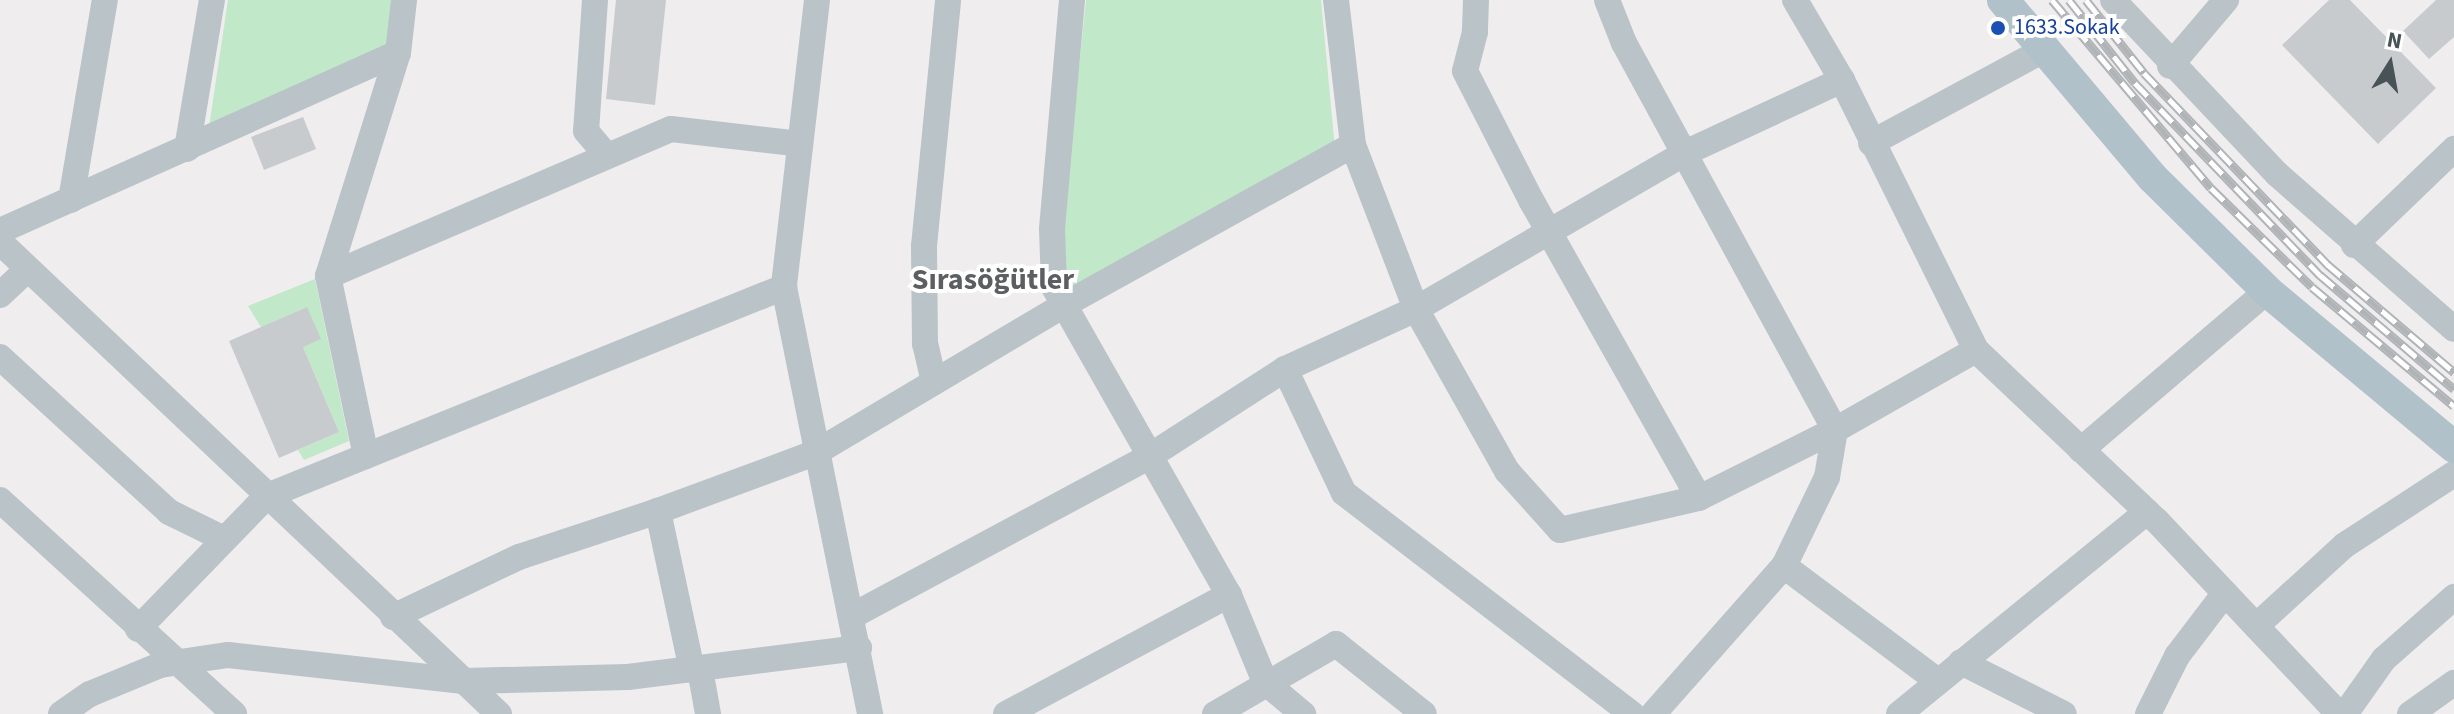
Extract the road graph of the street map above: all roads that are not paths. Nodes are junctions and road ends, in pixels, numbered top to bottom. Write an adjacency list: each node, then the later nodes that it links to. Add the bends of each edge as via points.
1 (105, 0): 26 (street)
2 (212, 0): 22 (street)
3 (404, 0): 16 (street)
4 (595, 0): 25 (street, via 586,131)
5 (817, 0): 20 (street)
6 (948, 0): 42 (street, via 924,246 925,344)
7 (1072, 0): 36 (street, via 1052,229 1054,287)
8 (1336, 0): 21 (street)
9 (1476, 0): 27 (street, via 1465,71)
10 (1795, 0): 18 (street)
11 (2003, 0): 15 (main road)
12 (2113, 0): 17 (street)
13 (2226, 0): 17 (street)
14 (1617, 4): 24 (street)
15 (2044, 50): 19 (street); 34 (main road, via 2153,178)
16 (398, 53): 22 (street); 32 (street)
17 (2170, 66): 30 (street)
18 (1842, 80): 19 (street); 24 (street)
19 (1871, 143): 39 (street)
20 (800, 144): 25 (street, via 671,129); 33 (street)
21 (1353, 145): 36 (street); 37 (street)
22 (187, 149): 26 (street)
23 (2454, 149): 30 (street)
24 (1687, 152): 27 (street); 43 (street)
25 (606, 155): 32 (street)
26 (71, 200): 28 (street)
27 (1547, 230): 37 (street); 51 (street)
28 (0, 231)
29 (0, 242): 31 (street)
30 (2354, 245): 38 (street)
31 (28, 269): 35 (street); 50 (street)
32 (328, 276): 47 (street)
33 (784, 287): 46 (street); 47 (street)
34 (2267, 291): 44 (main road); 45 (street)
35 (0, 295)
36 (1064, 305): 42 (street); 48 (street)
37 (1416, 309): 41 (street); 51 (street, via 1507,471 1560,530)
38 (2454, 329)
39 (1976, 350): 43 (street); 45 (street)
40 (0, 357): 55 (street, via 169,512)
41 (1285, 369): 48 (street); 81 (street, via 1344,493)
42 (934, 382): 46 (street)
43 (1835, 430): 51 (street); 56 (street, via 1827,477)
44 (2454, 447)
45 (2081, 450): 54 (street)
46 (815, 453): 53 (street); 60 (street)
47 (366, 456): 50 (street)
48 (1150, 456): 58 (street); 60 (street)
49 (2454, 474): 62 (street, via 2345,545)
50 (267, 496): 55 (street); 61 (street)
51 (1699, 498)
52 (0, 500): 63 (street)
53 (658, 511): 61 (street, via 519,557); 67 (street)
54 (2147, 512): 57 (street); 66 (street)
55 (224, 539): 63 (street)
56 (1784, 566): 69 (street); 82 (street)
57 (2225, 593): 62 (street); 85 (street, via 2177,656)
58 (1229, 595): 70 (street); 77 (street)
59 (2454, 597): 86 (street, via 2384,659)
60 (852, 616): 64 (street)
61 (393, 617): 68 (street)
62 (2256, 626): 86 (street)
63 (138, 629): 65 (street)
64 (859, 648): 67 (street); 76 (street)
65 (174, 661): 68 (street, via 228,655); 72 (street, via 90,694); 73 (street)
66 (1961, 662): 69 (street); 84 (street)
67 (696, 670): 68 (street); 75 (street)
68 (464, 681): 74 (street)
69 (1938, 681): 83 (street)
70 (1265, 682): 78 (street); 79 (street); 80 (street, via 1336,644)
71 (2454, 683): 87 (street)
72 (61, 714)
73 (234, 714)
74 (499, 714)
75 (708, 714)
76 (870, 714)
77 (1006, 714)
78 (1215, 714)
79 (1303, 714)
80 (1424, 714)
81 (1632, 714)
82 (1653, 714)
83 (1899, 714)
84 (2064, 714)
85 (2148, 714)
86 (2342, 714)
87 (2410, 714)

